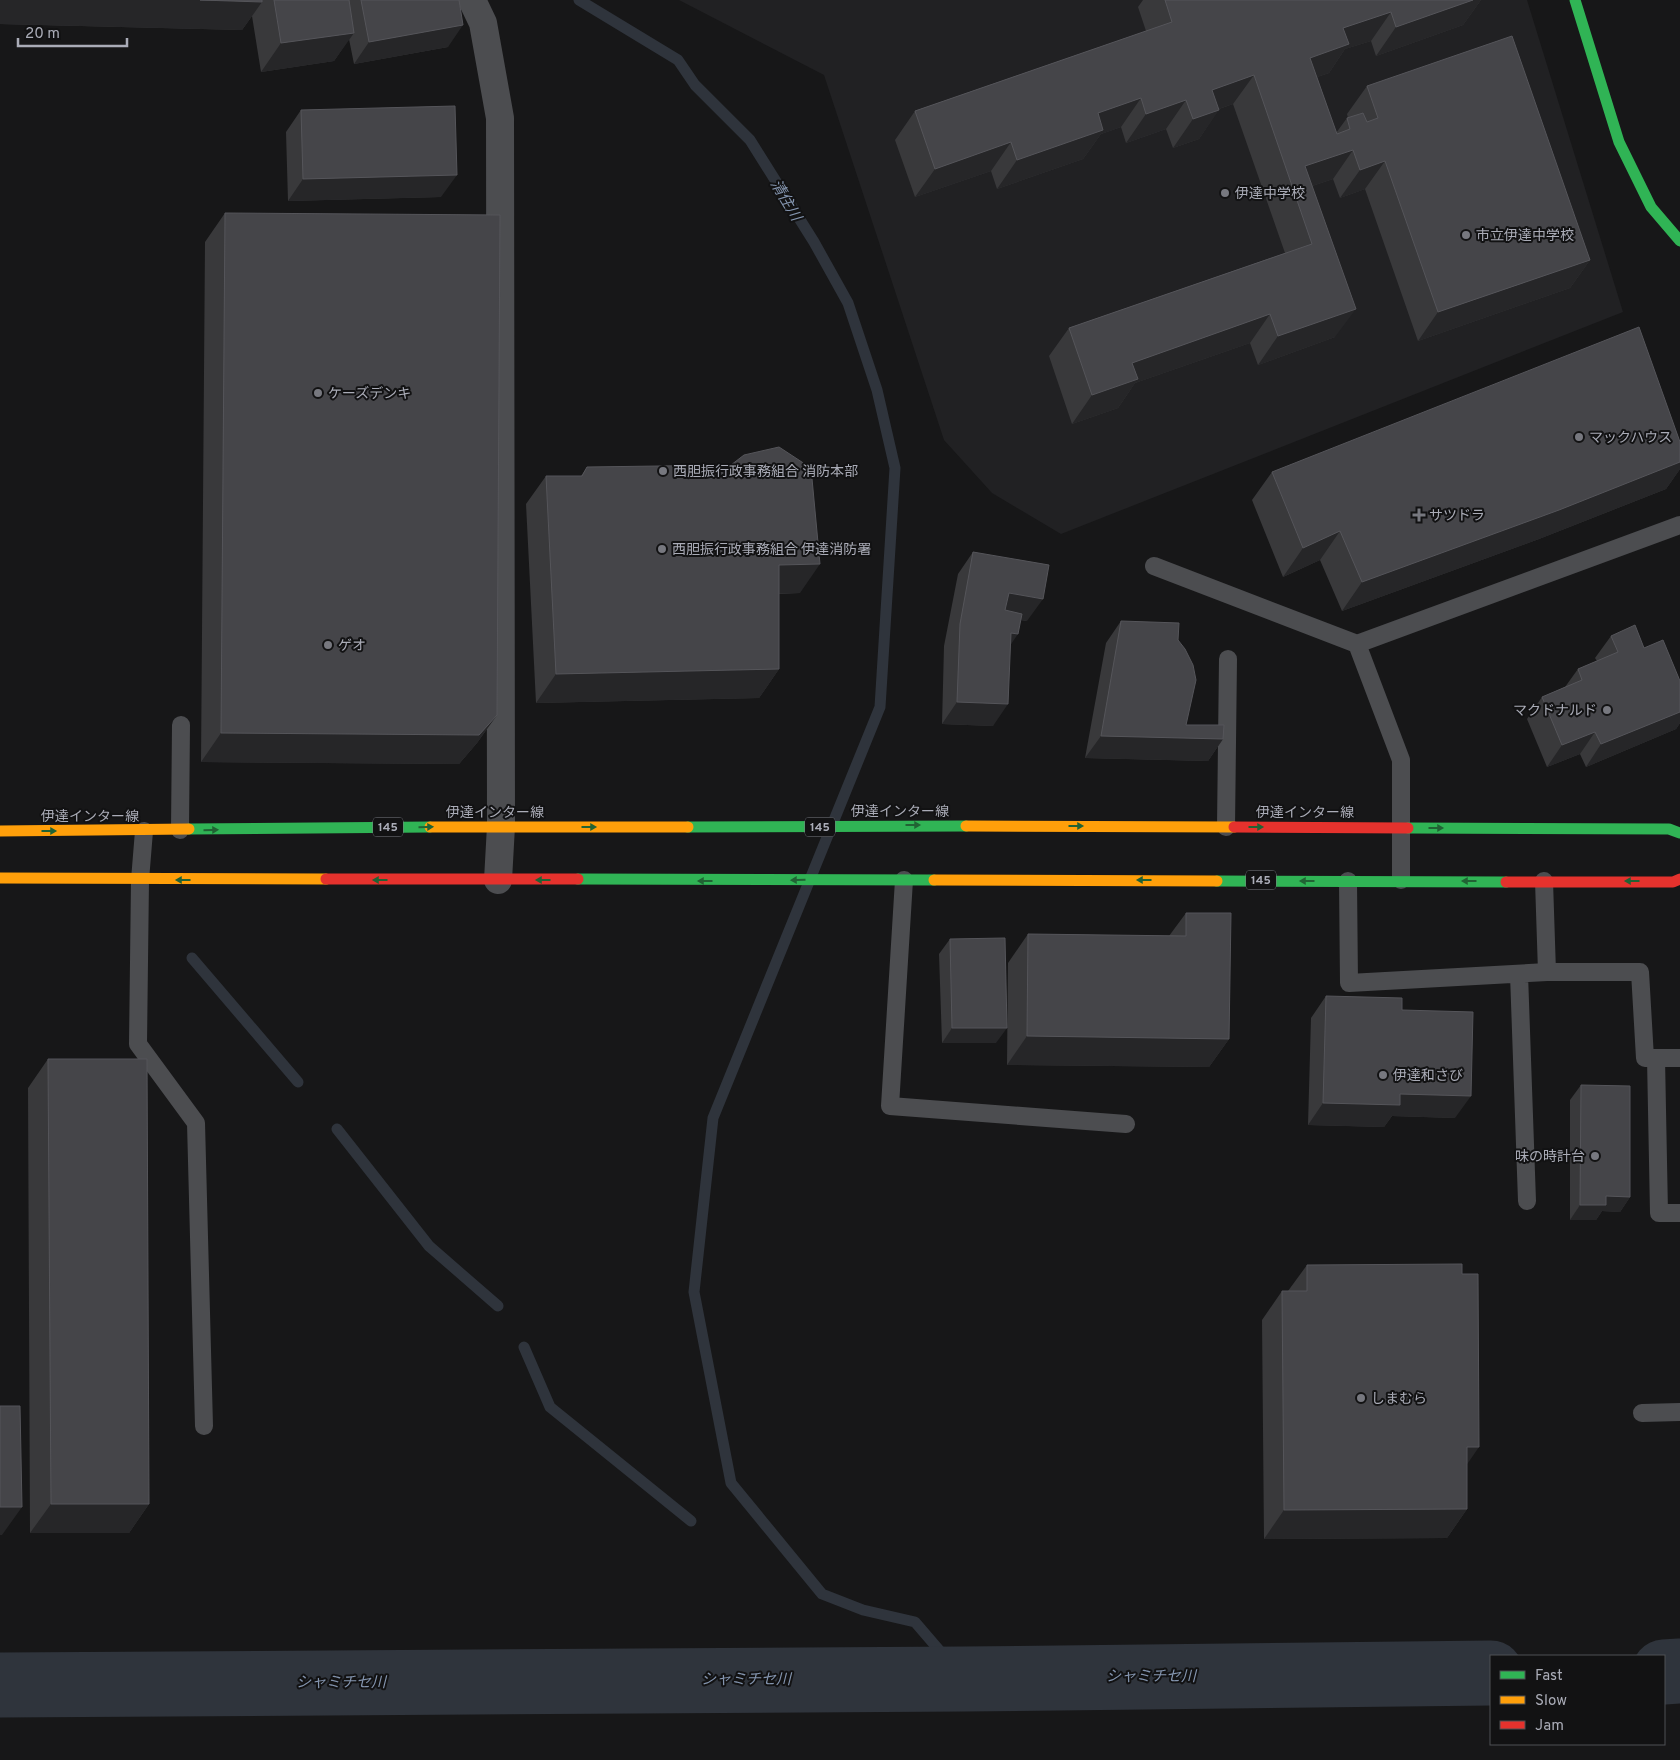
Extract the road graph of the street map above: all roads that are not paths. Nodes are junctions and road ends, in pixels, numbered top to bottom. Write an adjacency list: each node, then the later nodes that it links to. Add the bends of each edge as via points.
1 (472, 0): 9 (street, via 483,22 500,118)
2 (1575, 0): 3 (main road, via 1619,142 1651,207)
3 (1680, 241)
4 (1680, 525): 6 (lane)
5 (1154, 566): 6 (lane)
6 (1357, 644): 11 (lane, via 1401,760)
7 (1228, 659): 10 (lane)
8 (181, 725): 12 (lane)
9 (500, 826): 10 (main road, 伊達インター線 / 145, one-way to 10); 12 (main road, 伊達インター線 / 145, one-way to 9); 19 (street)
10 (1226, 827): 11 (main road, 伊達インター線 / 145, one-way to 11)
11 (1401, 828): 15 (main road, 伊達インター線 / 145, one-way to 15, via 1669,829); 21 (lane)
12 (180, 830): 14 (main road, 伊達インター線 / 145)
13 (0, 831): 14 (main road, 伊達インター線 / 145, one-way to 14)
14 (144, 831): 18 (lane)
15 (1680, 832)
16 (0, 878): 18 (main road, 145)
17 (1680, 879): 23 (main road, 145, one-way to 23, via 1673,882)
18 (140, 880): 19 (main road, 145, one-way to 18); 33 (lane, via 138,1044 196,1123)
19 (498, 880): 20 (main road, 145, one-way to 19)
20 (904, 880): 22 (main road, 145, one-way to 20); 28 (lane, via 890,1106)
21 (1402, 880): 22 (main road, 145); 23 (main road, 145, one-way to 21)
22 (1348, 881): 25 (lane, via 1349,983)
23 (1544, 881): 24 (lane)
24 (1547, 972): 25 (lane); 26 (lane, via 1640,972 1645,1058)
25 (1519, 974): 29 (lane)
26 (1656, 1058): 27 (lane); 30 (lane, via 1659,1213)
27 (1680, 1058)
28 (1126, 1124)
29 (1527, 1201)
30 (1680, 1213)
31 (1680, 1412): 32 (lane)
32 (1642, 1413)
33 (204, 1426)

